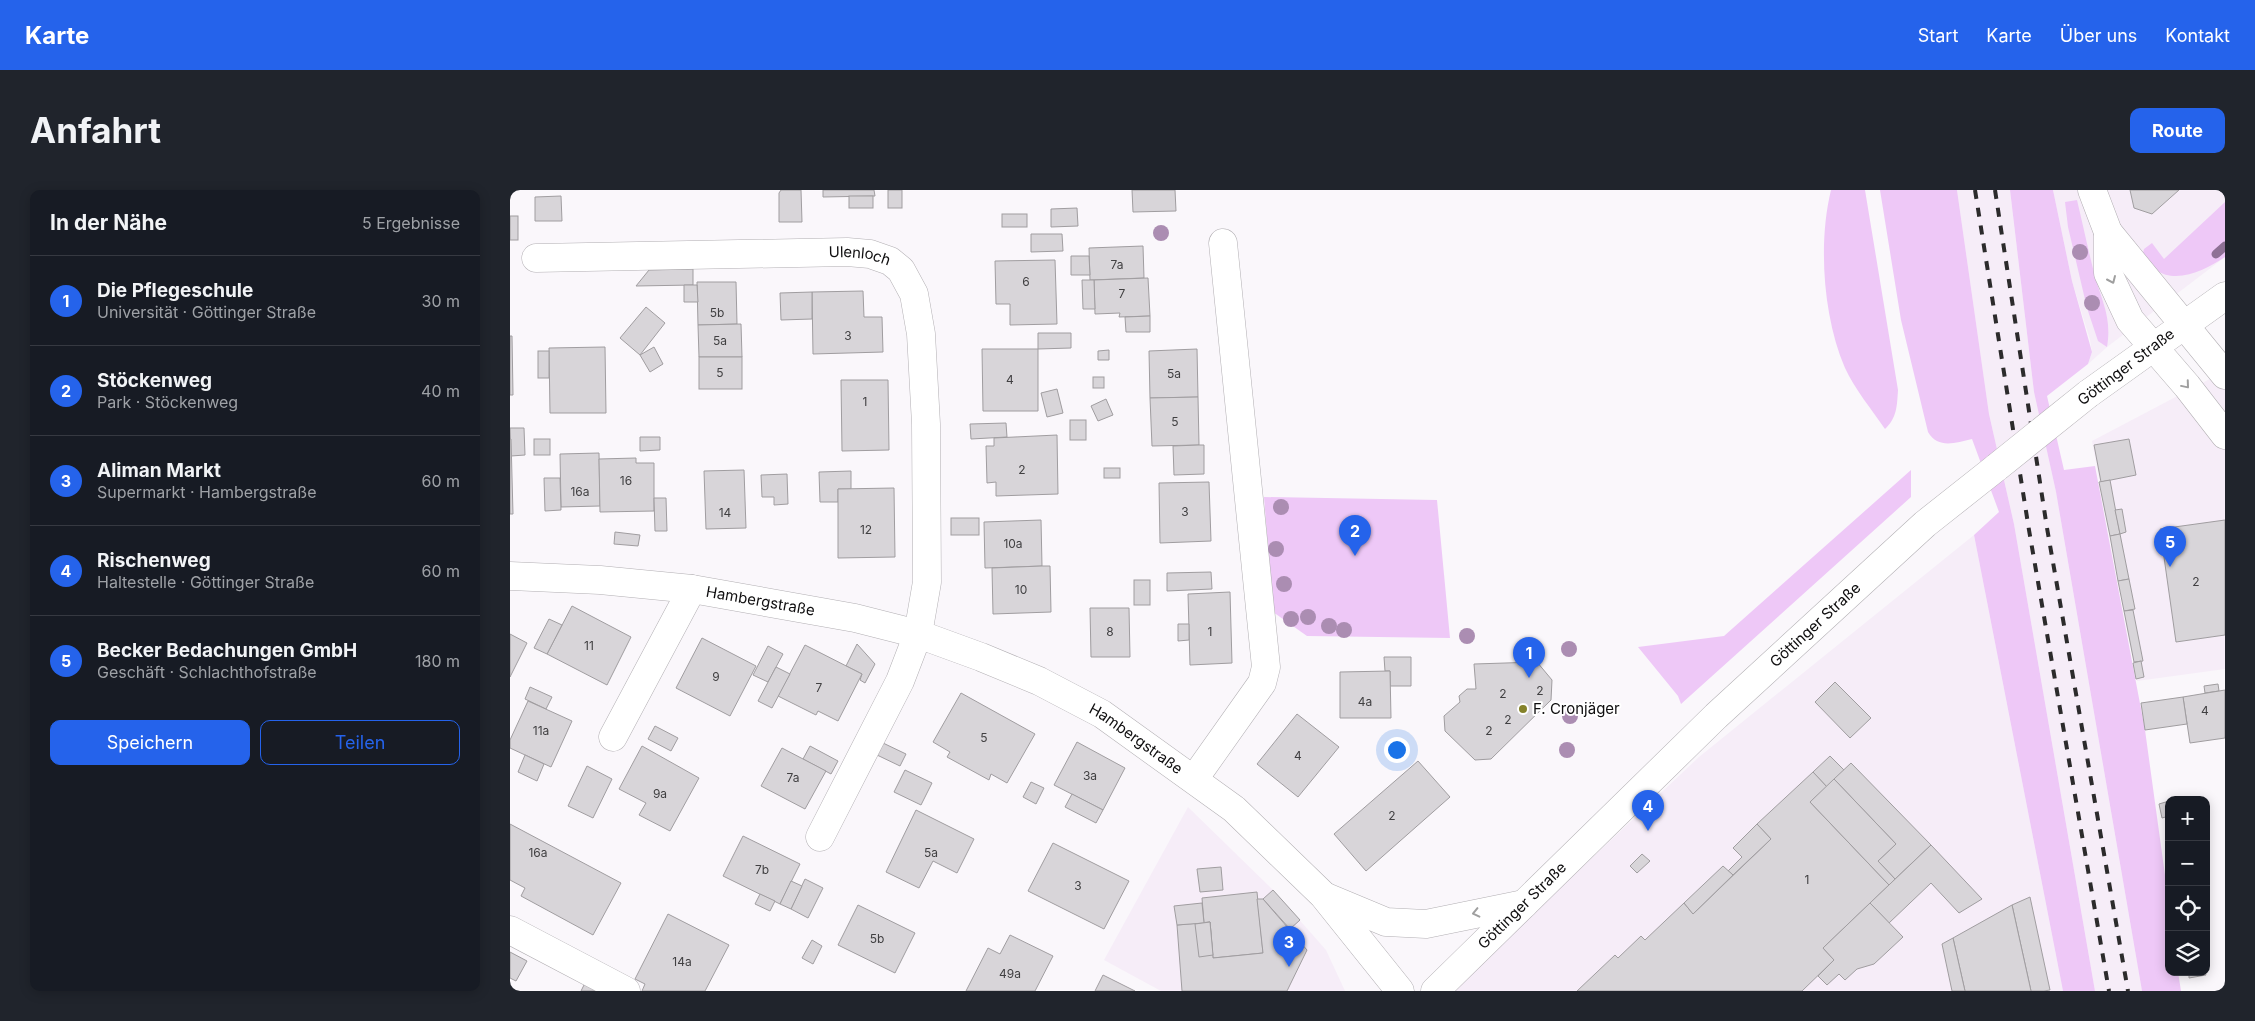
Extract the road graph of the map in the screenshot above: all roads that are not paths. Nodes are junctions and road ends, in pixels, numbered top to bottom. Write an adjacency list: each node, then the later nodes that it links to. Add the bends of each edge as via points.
1 (2092, 190): 2 (street)
2 (2108, 232): 6 (street); 7 (street, one-way to 7, via 2108,273 2130,320)
3 (1223, 243): 14 (street, via 1266,667 1262,682)
4 (536, 258): 12 (street, Ulenloch, via 847,252 870,254 890,261 900,269 914,294 921,334 926,424 927,582)
5 (2225, 296): 6 (street, Göttinger Straße)
6 (2183, 324): 7 (street, Göttinger Straße); 8 (street)
7 (2153, 348): 9 (street, one-way to 9); 17 (street, Göttinger Straße, bridge, via 2088,394 1926,524 1716,716)
8 (2225, 375)
9 (2225, 435)
10 (510, 576): 11 (street, Hambergstraße)
11 (692, 589): 12 (street, Hambergstraße, via 826,612); 13 (street, Hambergstraße)
12 (918, 634): 14 (street, Hambergstraße, via 1039,681 1102,714); 15 (street, via 900,681)
13 (613, 736)
14 (1194, 779): 16 (street, Hambergstraße, via 1234,809)
15 (820, 837)
16 (1323, 895): 17 (street, Hambergstraße, one-way to 16, via 1426,924 1386,922); 20 (street, Hambergstraße)
17 (1524, 904): 21 (street, Göttinger Straße)
18 (510, 930): 19 (street)
19 (626, 991)
20 (1400, 991)
21 (1435, 991)

